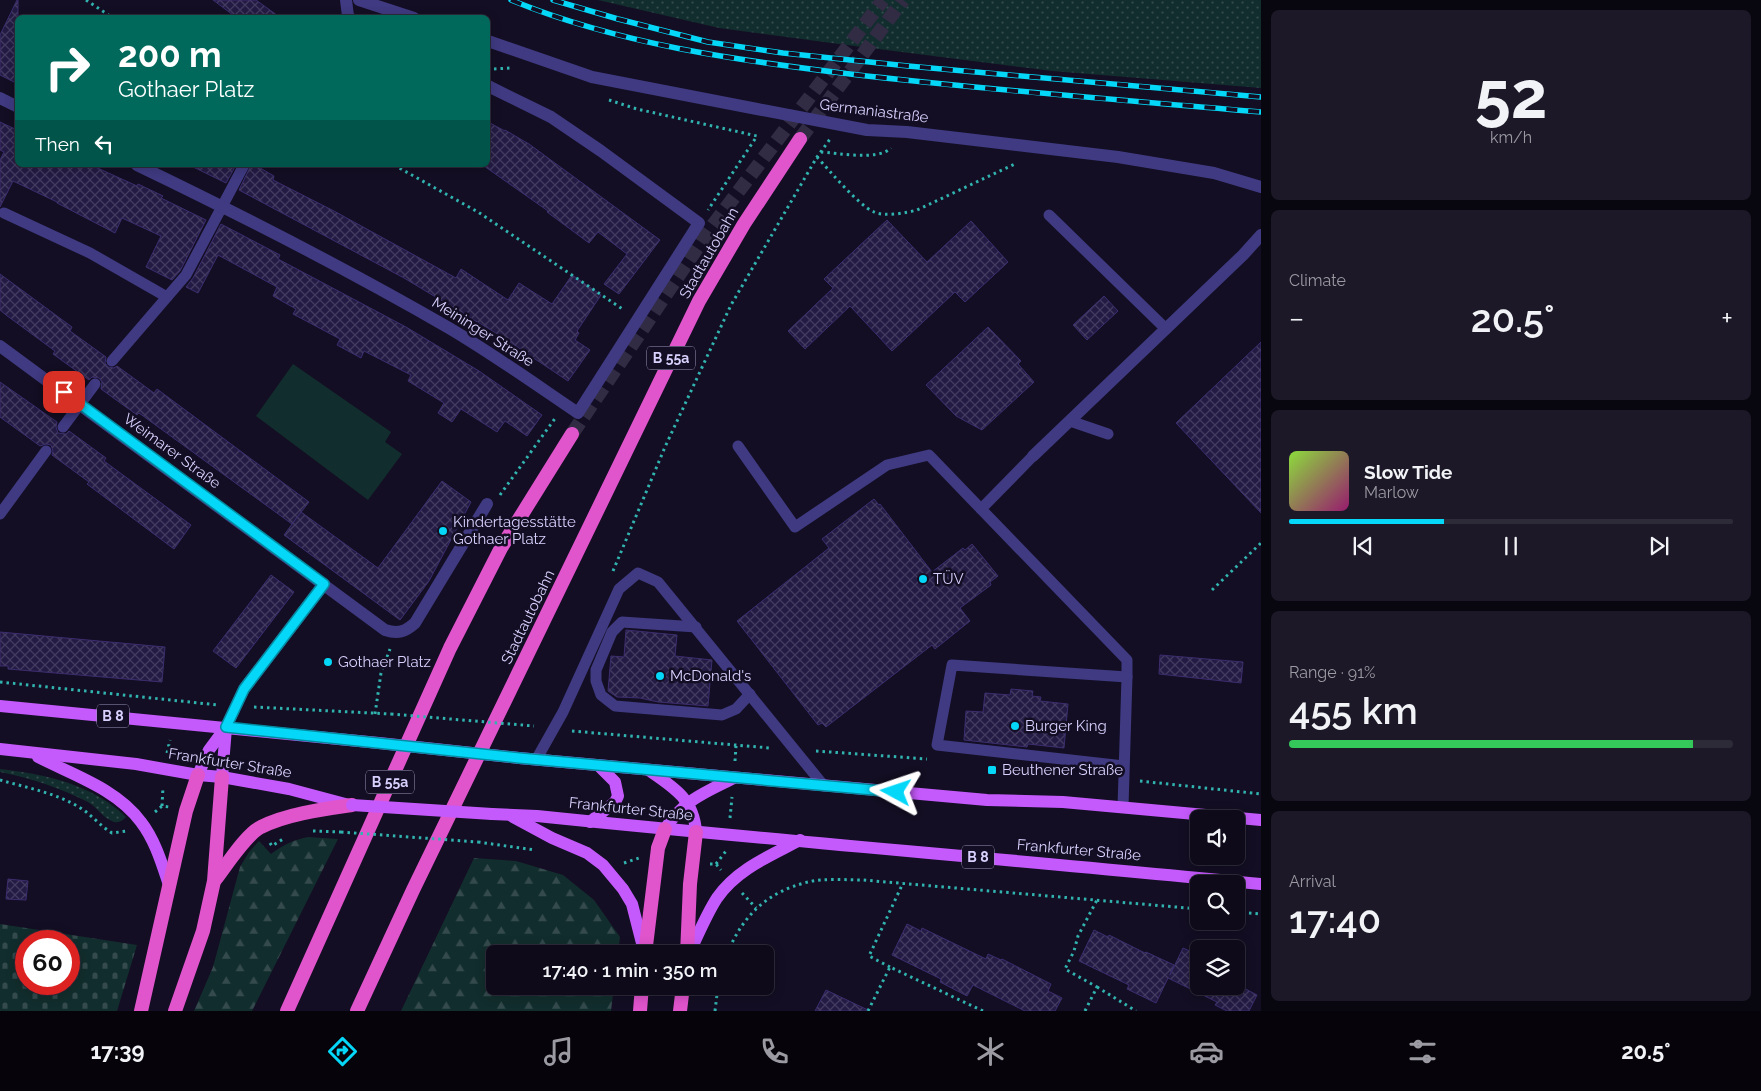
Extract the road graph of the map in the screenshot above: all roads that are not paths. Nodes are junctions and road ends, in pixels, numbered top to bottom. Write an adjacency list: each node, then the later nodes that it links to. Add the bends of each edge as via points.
1 (346, 0): 3 (street)
2 (358, 0): 4 (street)
3 (349, 15)
4 (405, 15)
5 (490, 43): 12 (street, Germaniastraße, via 592,77 867,130 1118,157 1214,173)
6 (490, 87): 13 (street, Meininger Straße, via 551,117 700,223 578,413 450,329)
7 (0, 98): 8 (street)
8 (15, 106)
9 (800, 139): 70 (highway, Stadtautobahn / B 55a, via 744,224 699,301)
10 (141, 167): 13 (street, Meininger Straße)
11 (243, 167): 13 (lane)
12 (1261, 187)
13 (222, 206): 17 (lane, via 186,275)
14 (4, 213): 17 (lane, via 90,253)
15 (1049, 215): 18 (lane)
16 (1261, 235): 18 (street)
17 (167, 296): 20 (lane)
18 (1166, 330): 23 (street)
19 (0, 346): 22 (street, Weimarer Straße)
20 (112, 361)
21 (95, 384): 22 (lane)
22 (80, 404): 24 (lane); 33 (street, Weimarer Straße)
23 (1070, 421): 26 (lane); 29 (street)
24 (63, 427)
25 (572, 434): 69 (highway, B 55a, via 501,548 450,648)
26 (1108, 434)
27 (738, 446): 31 (lane, via 795,527 887,464 929,455)
28 (46, 451): 32 (lane)
29 (1033, 456): 31 (lane)
30 (487, 504): 33 (street, via 415,623 406,630 396,634 385,630)
31 (980, 509): 35 (lane, via 1127,660)
32 (0, 514)
33 (324, 584): 38 (street, via 244,689)
34 (696, 627): 36 (lane); 36 (lane, via 622,622 612,632 596,670 601,695 615,706 722,715 736,709); 41 (lane, via 658,582 638,573 619,589 554,729)
35 (1126, 677): 43 (lane); 43 (lane, via 952,665 937,745)
36 (750, 694): 48 (lane)
37 (0, 706): 38 (main road, B 8)
38 (226, 727): 41 (main road, B 8, bridge); 45 (main road, via 209,750); 46 (main road)
39 (0, 749): 40 (main road, Frankfurter Straße / B 8)
40 (31, 753): 45 (main road, Frankfurter Straße / B 8, via 136,764); 60 (main road, via 115,796 130,808 156,848)
41 (536, 760): 42 (main road, B 8)
42 (598, 765): 44 (main road, B 8); 54 (main road, via 615,782 618,796)
43 (1124, 766): 51 (lane)
44 (648, 770): 47 (main road, B 8); 49 (main road)
45 (198, 775): 46 (main road, Frankfurter Straße / B 8); 60 (highway, via 186,810)
46 (222, 777): 50 (main road, Frankfurter Straße / B 8, via 290,789); 58 (highway)
47 (734, 778): 48 (main road, B 8); 49 (main road)
48 (824, 786): 51 (main road, B 8, via 987,800)
49 (688, 802): 55 (main road); 56 (main road)
50 (352, 805): 52 (main road, Frankfurter Straße / B 8, bridge); 58 (highway, via 315,810 260,827)
51 (1123, 807): 53 (main road, B 8)
52 (509, 814): 54 (main road, Frankfurter Straße / B 8); 61 (main road, via 587,853 603,865 632,904)
53 (1261, 820)
54 (590, 822): 55 (main road, Frankfurter Straße / B 8)
55 (665, 829): 56 (main road, Frankfurter Straße / B 8); 62 (highway, via 658,848)
56 (696, 832): 57 (main road, Frankfurter Straße / B 8); 63 (highway)
57 (800, 840): 59 (main road, Frankfurter Straße / B 8); 64 (main road, via 732,881 717,898)
58 (214, 881): 68 (highway, via 203,932)
59 (1261, 884)
60 (169, 885): 67 (highway)
61 (643, 945)
62 (646, 945)
63 (688, 945)
64 (693, 945)
65 (641, 995): 71 (highway)
66 (682, 995): 72 (highway)
67 (141, 1011)
68 (175, 1011)
69 (287, 1011)
70 (357, 1011)
71 (640, 1011)
72 (680, 1011)

